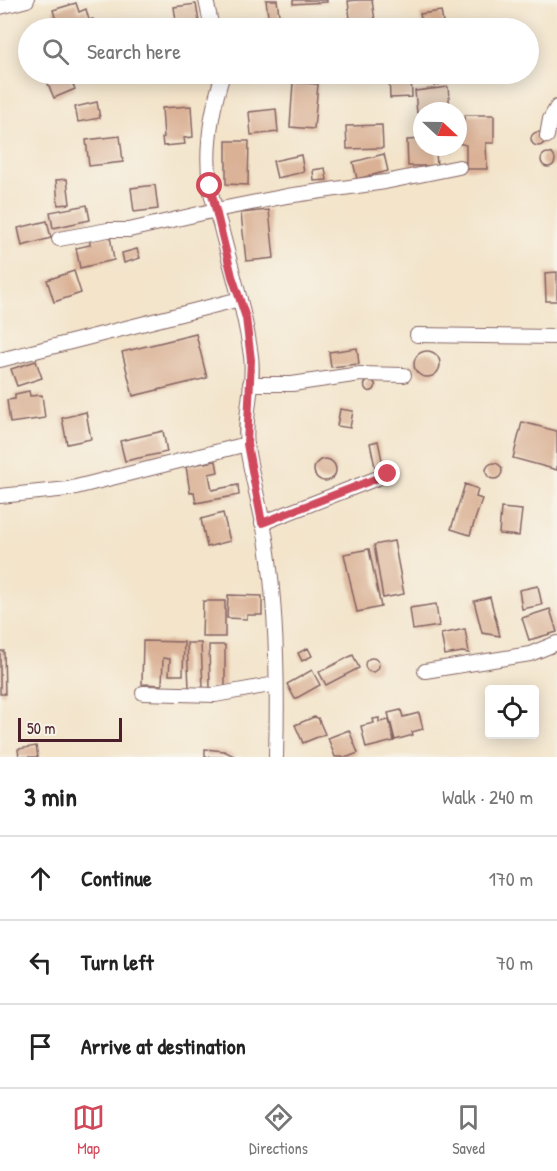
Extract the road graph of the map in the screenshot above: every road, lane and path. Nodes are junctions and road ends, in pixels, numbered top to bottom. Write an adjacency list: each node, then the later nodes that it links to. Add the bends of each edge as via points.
1 (27, 0): 3 (street)
2 (206, 0): 4 (street)
3 (0, 7)
4 (210, 18)
5 (218, 84): 9 (street, via 208,145 210,186)
6 (557, 107): 7 (street)
7 (547, 136)
8 (459, 167): 9 (street)
9 (216, 210): 10 (street, via 129,230); 11 (street)
10 (59, 239)
11 (240, 299): 14 (street); 16 (street, via 251,360)
12 (417, 335): 13 (street)
13 (557, 337)
14 (0, 360)
15 (404, 375): 16 (street, via 360,374 292,384)
16 (250, 384): 17 (street)
17 (247, 444): 19 (street, via 68,489); 20 (street)
18 (388, 474): 20 (street)
19 (0, 496)
20 (262, 523): 23 (street, via 277,645)
21 (557, 643): 22 (street, via 530,654)
22 (425, 671)
23 (276, 684): 24 (street, via 215,695); 25 (street)
24 (143, 693)
25 (276, 757)

